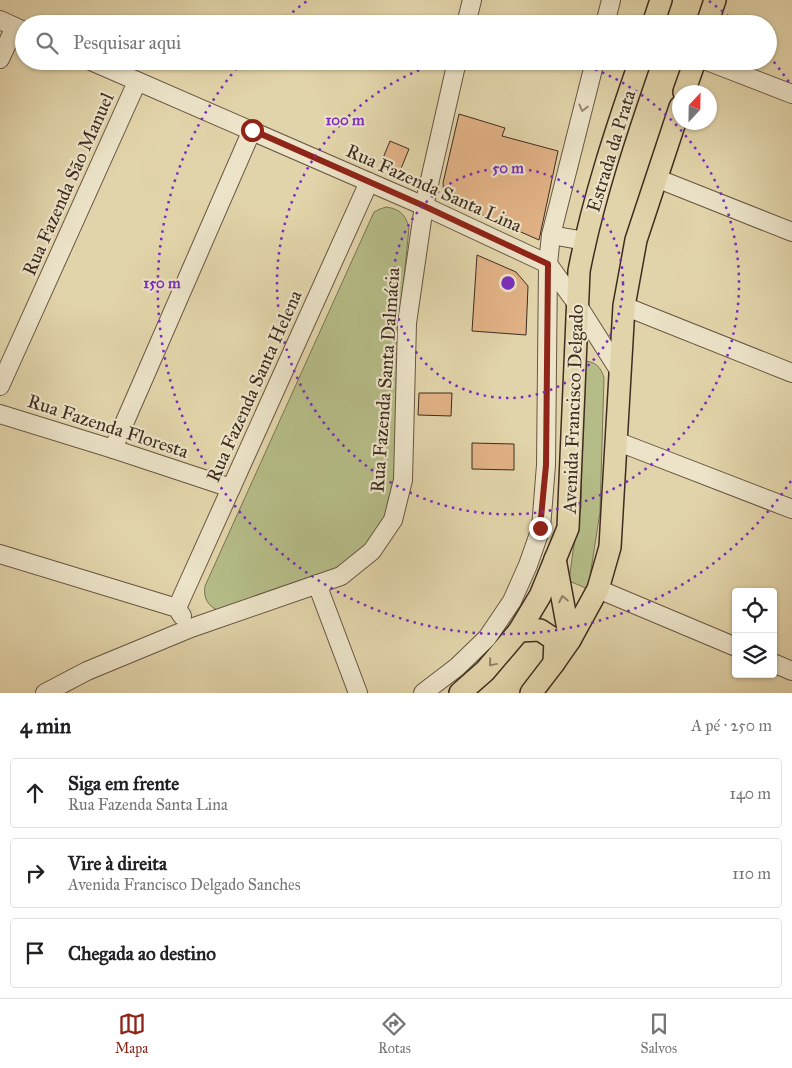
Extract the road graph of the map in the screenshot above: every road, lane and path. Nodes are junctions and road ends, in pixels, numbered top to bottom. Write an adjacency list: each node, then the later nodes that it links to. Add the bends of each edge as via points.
1 (472, 0): 5 (street)
2 (611, 0): 6 (street)
3 (661, 0): 7 (main road)
4 (715, 0): 8 (main road)
5 (468, 15)
6 (607, 15)
7 (656, 15)
8 (710, 15)
9 (13, 26): 10 (street)
10 (0, 60)
11 (111, 70): 17 (street, Rua Fazenda Santa Lina)
12 (456, 70): 24 (street, Rua Fazenda Santa Dalmácia)
13 (593, 70): 26 (street, one-way to 26)
14 (637, 70): 27 (main road, Estrada da Prata, via 612,142)
15 (692, 70): 18 (main road)
16 (730, 70): 19 (street)
17 (137, 82): 20 (street, Rua Fazenda Santa Lina); 33 (street, Rua Fazenda São Manuel)
18 (686, 85)
19 (792, 94)
20 (252, 130): 23 (street, Rua Fazenda Santa Lina); 36 (street)
21 (672, 130): 22 (main road)
22 (656, 178): 25 (street); 30 (main road, via 636,240)
23 (369, 182): 24 (street, Rua Fazenda Santa Lina); 37 (street, Rua Fazenda Santa Helena)
24 (424, 206): 28 (street, Rua Fazenda Santa Lina); 41 (street, Rua Fazenda Santa Dalmácia, via 407,323 403,480 393,520 372,551 341,576)
25 (792, 232)
26 (551, 235): 27 (street); 28 (street)
27 (585, 241): 29 (main road, Avenida Francisco Delgado)
28 (548, 264): 29 (street, Rua Fazenda Santa Lina); 54 (street, via 546,465 540,528 512,601 487,638)
29 (577, 304): 31 (street, Rua Fazenda Santa Lina); 40 (main road, Avenida Francisco Delgado, via 568,528)
30 (624, 306): 31 (main road); 32 (street)
31 (620, 372): 35 (main road)
32 (792, 373)
33 (0, 386)
34 (0, 414): 36 (street, Rua Fazenda Floresta)
35 (616, 440): 38 (street); 42 (main road, via 610,547)
36 (113, 449): 37 (street, Rua Fazenda Floresta)
37 (231, 488): 43 (street, Rua Fazenda Santa Helena)
38 (792, 509)
39 (0, 554): 43 (street)
40 (555, 559): 45 (main road, Avenida Francisco Delgado, via 540,596); 46 (main road, one-way to 40)
41 (317, 584): 44 (street, Rua Fazenda Santa Dalmácia); 53 (street)
42 (598, 589): 46 (main road); 47 (street)
43 (177, 608): 44 (street)
44 (191, 628): 52 (street, Rua Fazenda Santa Dalmácia, via 87,671)
45 (519, 631): 48 (main road, via 540,630 555,640); 51 (main road, Avenida Francisco Delgado, one-way to 51, via 485,671)
46 (570, 640): 48 (main road)
47 (732, 645)
48 (554, 664): 55 (main road)
49 (777, 665): 50 (street)
50 (792, 671)
51 (461, 692)
52 (45, 693)
53 (358, 693)
54 (423, 693)
55 (530, 693)

